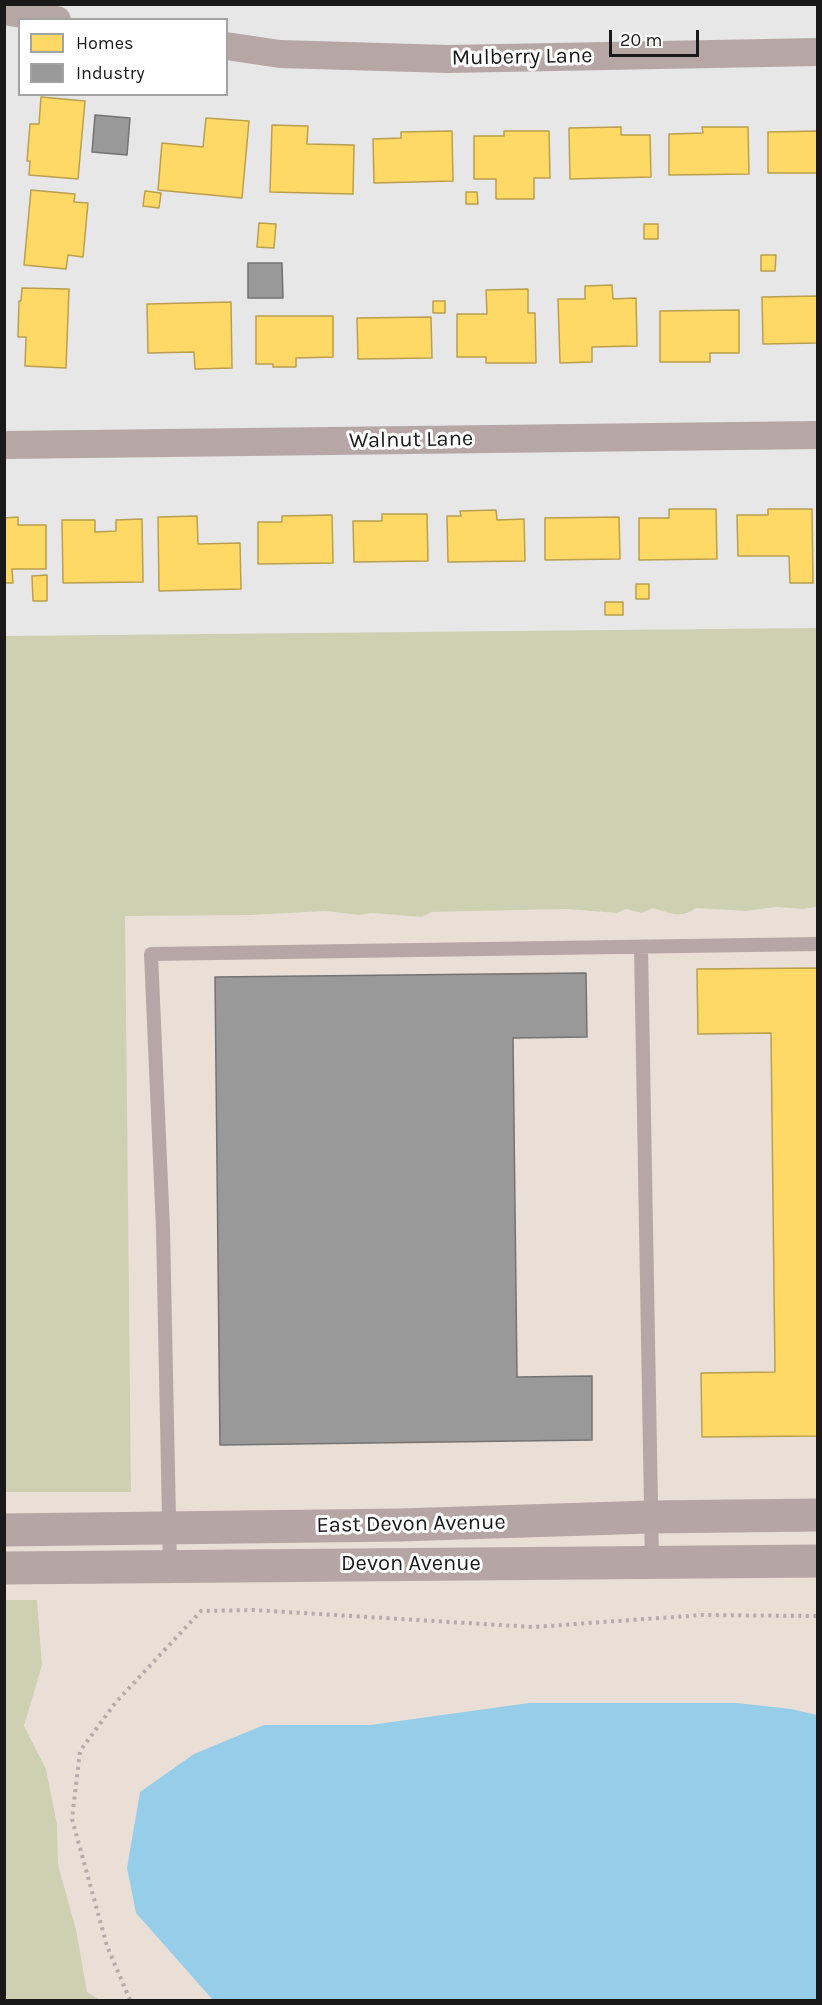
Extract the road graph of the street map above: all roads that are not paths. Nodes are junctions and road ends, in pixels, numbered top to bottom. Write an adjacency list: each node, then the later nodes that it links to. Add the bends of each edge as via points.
1 (4, 11): 2 (street)
2 (45, 18)
3 (228, 46): 4 (street, Mulberry Lane, via 280,54 448,59)
4 (818, 52)
5 (818, 435): 6 (street, Walnut Lane)
6 (4, 445)
7 (818, 944): 8 (lane)
8 (641, 947): 10 (lane); 11 (lane, via 151,954 163,1229)
9 (818, 1515): 10 (main road, East Devon Avenue)
10 (650, 1517): 11 (main road, East Devon Avenue); 14 (lane)
11 (168, 1528): 12 (main road, East Devon Avenue); 15 (lane)
12 (4, 1530)
13 (818, 1561): 14 (main road, Devon Avenue)
14 (651, 1562): 15 (main road, Devon Avenue)
15 (170, 1567): 16 (main road, Devon Avenue)
16 (4, 1568)

